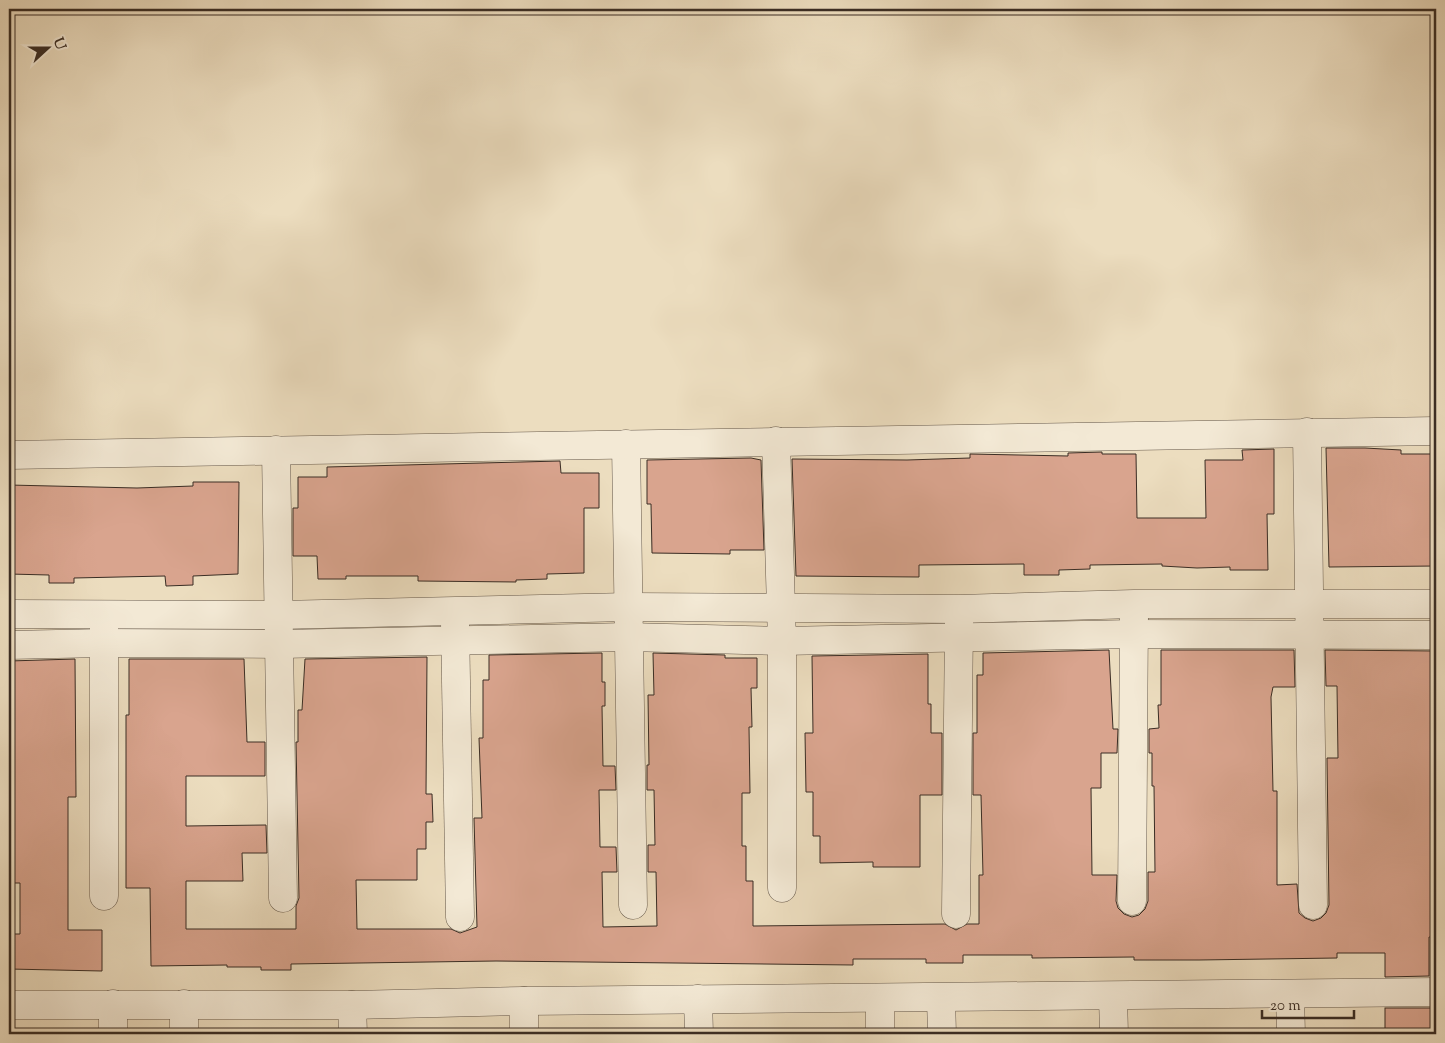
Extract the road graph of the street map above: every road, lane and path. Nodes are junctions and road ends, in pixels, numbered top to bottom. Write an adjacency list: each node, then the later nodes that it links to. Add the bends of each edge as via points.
1 (1436, 431): 2 (street)
2 (1307, 432): 3 (street); 7 (street)
3 (776, 441): 4 (street); 11 (street)
4 (626, 444): 5 (street); 10 (street)
5 (276, 450): 6 (street); 16 (street)
6 (9, 455)
7 (1309, 603): 8 (street); 9 (street); 19 (street)
8 (1134, 604): 12 (street); 17 (street)
9 (1436, 604)
10 (628, 607): 11 (street); 13 (street); 20 (street)
11 (781, 607): 12 (street); 23 (street)
12 (958, 609): 21 (street)
13 (455, 611): 16 (street); 22 (street)
14 (104, 613): 15 (street); 16 (street); 24 (street)
15 (9, 614)
16 (279, 615): 25 (street)
17 (1134, 634): 19 (street); 21 (street); 30 (street)
18 (1436, 635): 19 (street)
19 (1310, 636): 32 (street)
20 (628, 637): 22 (street); 23 (street); 31 (street)
21 (959, 638): 23 (street); 33 (street)
22 (455, 641): 25 (street); 34 (street)
23 (782, 641): 27 (street)
24 (104, 642): 25 (street); 26 (street); 28 (street)
25 (280, 644): 29 (street)
26 (9, 645)
27 (782, 888)
28 (104, 896)
29 (282, 898)
30 (1132, 901)
31 (633, 905)
32 (1313, 905)
33 (956, 914)
34 (460, 917)
35 (1436, 992): 36 (street)
36 (1290, 994): 37 (street); 54 (street)
37 (1113, 996): 39 (street); 53 (street)
38 (880, 998): 39 (street); 40 (street); 51 (street)
39 (941, 998): 52 (street)
40 (698, 999): 41 (street); 50 (street)
41 (524, 1001): 45 (street); 49 (street)
42 (112, 1004): 43 (street); 44 (street); 46 (street)
43 (184, 1004): 45 (street); 47 (street)
44 (9, 1005)
45 (352, 1006): 48 (street)
46 (113, 1034)
47 (184, 1034)
48 (353, 1034)
49 (524, 1034)
50 (699, 1034)
51 (880, 1034)
52 (942, 1034)
53 (1114, 1034)
54 (1291, 1034)

